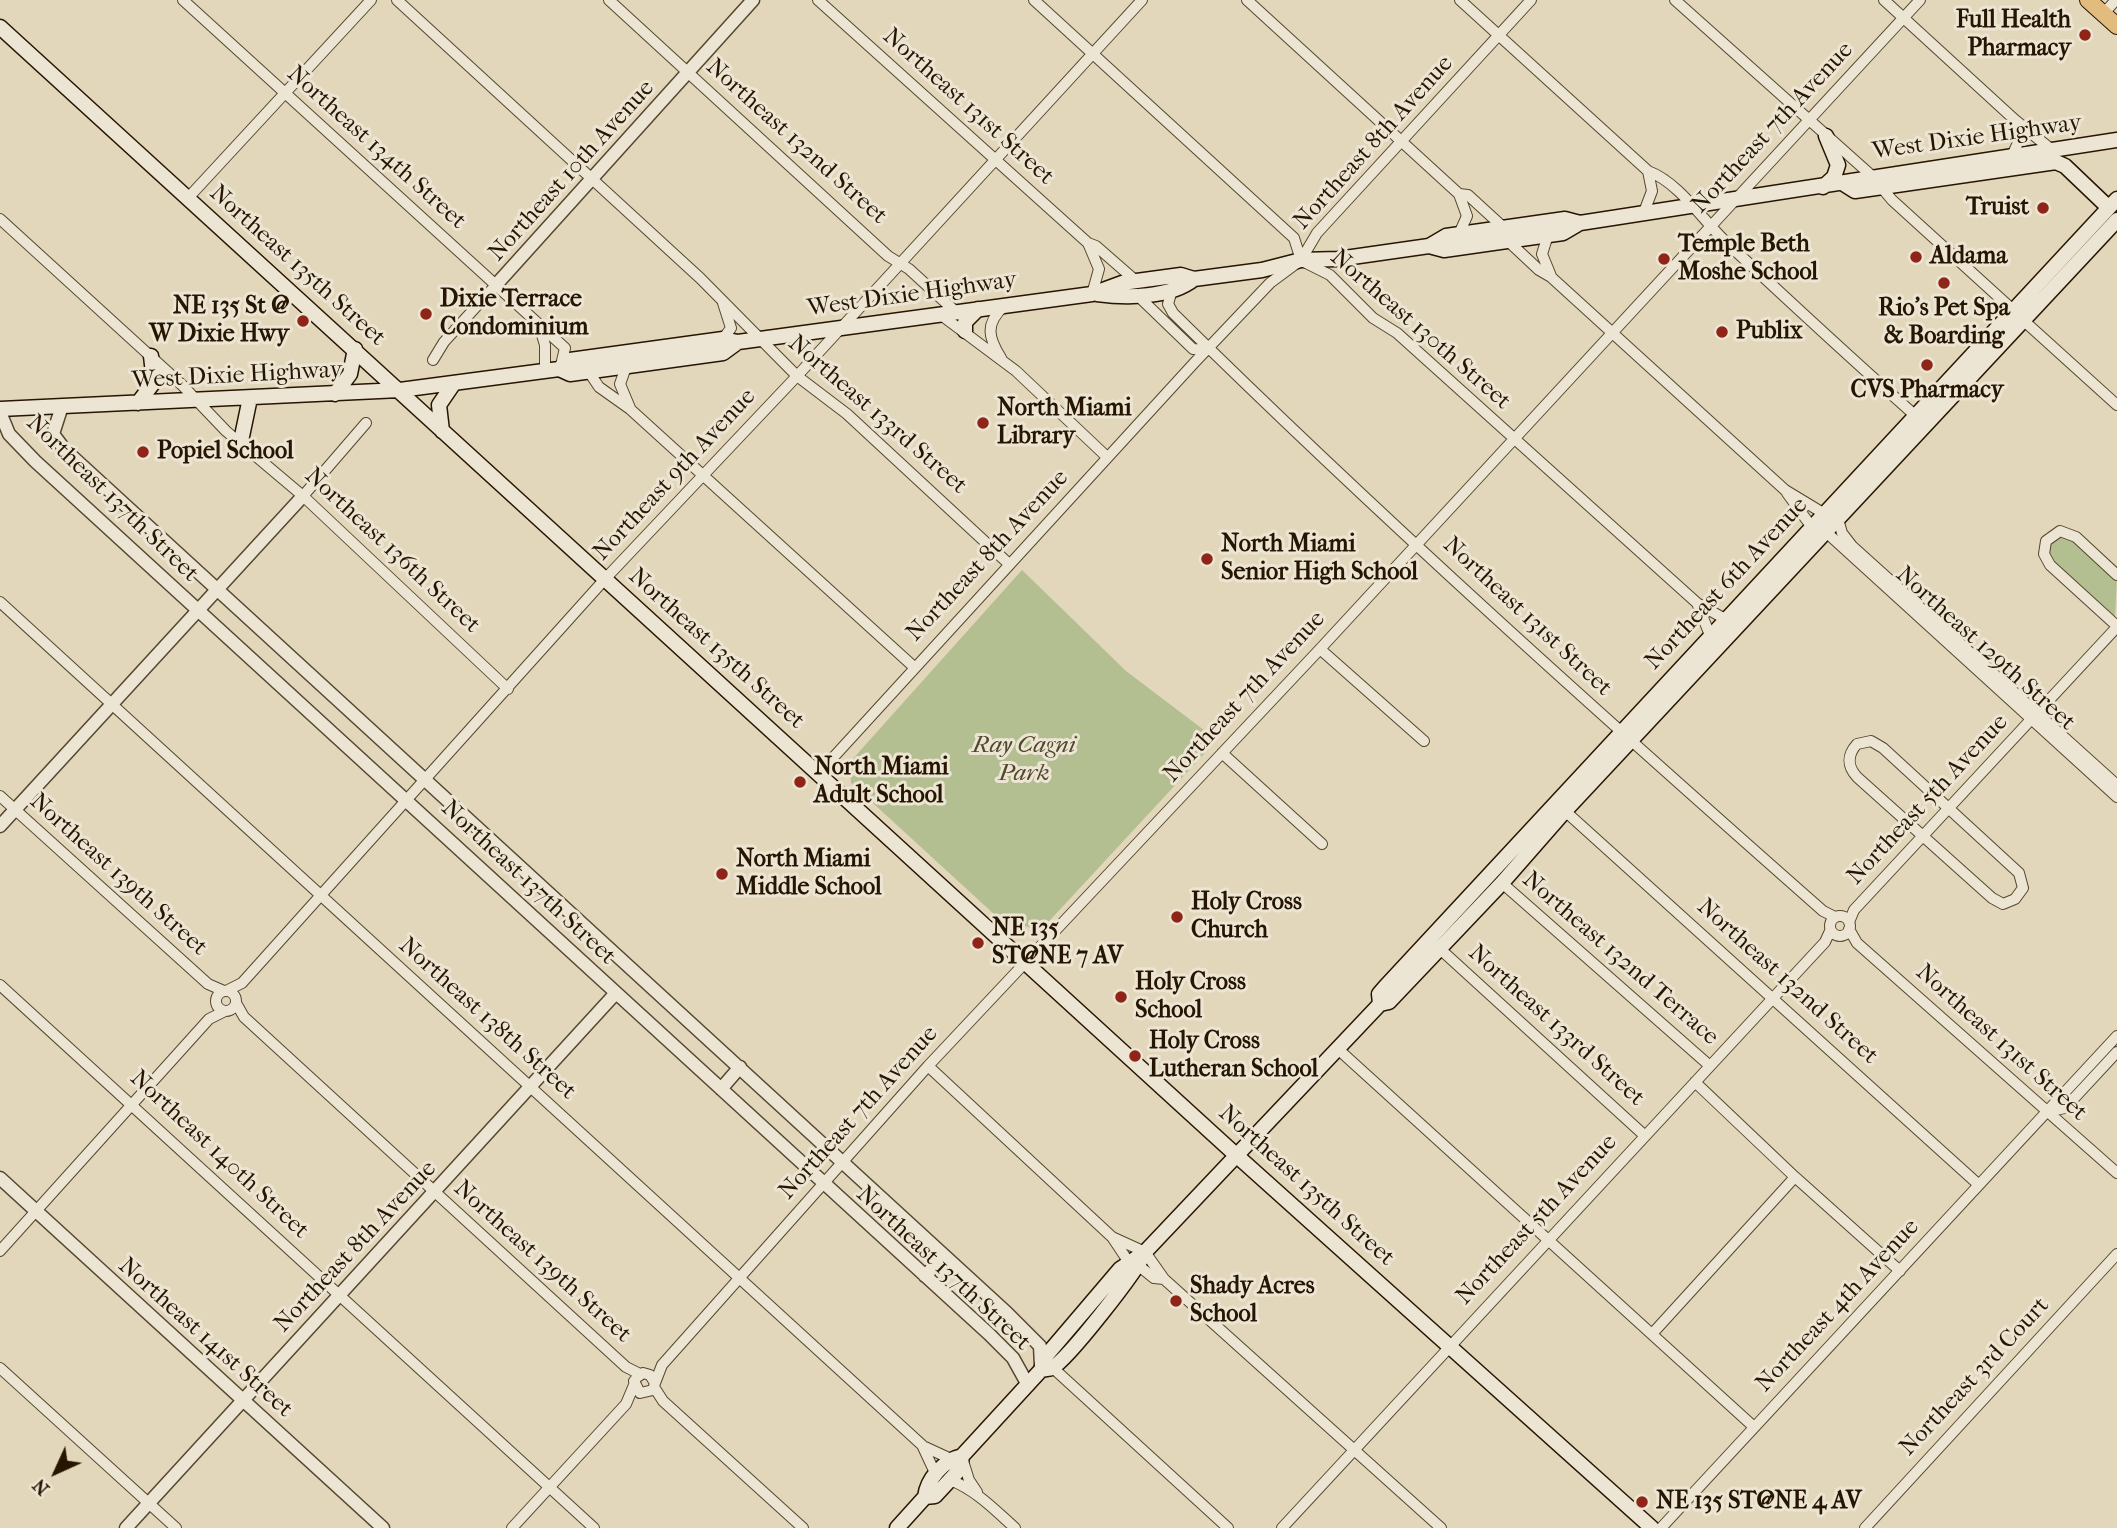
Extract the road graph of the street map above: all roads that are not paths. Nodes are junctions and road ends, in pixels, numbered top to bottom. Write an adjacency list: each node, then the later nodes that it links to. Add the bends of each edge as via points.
1 (183, 0): 26 (street, Northeast 134th Street)
2 (371, 0): 26 (street)
3 (397, 0): 36 (street, Northeast 133rd Street)
4 (609, 0): 25 (street, Northeast 132nd Street)
5 (754, 0): 18 (street, Northeast 10th Avenue)
6 (761, 0): 18 (street, Northeast 10th Avenue)
7 (820, 0): 34 (street, Northeast 131st Street)
8 (1034, 0): 24 (street, Northeast 130th Street)
9 (1142, 0): 24 (street, Northeast 9th Avenue)
10 (1247, 0): 31 (street)
11 (1461, 0): 23 (street)
12 (1531, 0): 23 (street, Northeast 8th Avenue)
13 (1675, 0): 27 (street)
14 (1884, 0): 20 (street)
15 (1920, 0): 20 (street, Northeast 7th Avenue)
16 (2088, 0): 19 (main road)
17 (2116, 0): 19 (street)
18 (746, 12): 25 (street, Northeast 10th Avenue)
19 (2103, 14): 21 (main road)
20 (1903, 18): 27 (street, Northeast 7th Avenue); 28 (street)
21 (2117, 26)
22 (0, 27): 40 (main road, Northeast 135th Street)
23 (1499, 35): 31 (street, Northeast 8th Avenue); 35 (street)
24 (1093, 54): 34 (street, Northeast 9th Avenue); 53 (street, Northeast 130th Street, via 1294,238)
25 (690, 74): 36 (street, Northeast 10th Avenue); 54 (street, Northeast 132nd Street)
26 (285, 94): 40 (street); 57 (street, Northeast 134th Street)
27 (1809, 120): 29 (street); 41 (street, Northeast 7th Avenue)
28 (2015, 120): 32 (street, via 2020,138); 33 (street)
29 (1826, 136): 37 (street); 38 (main road, via 1838,165)
30 (2117, 140): 33 (main road, West Dixie Highway)
31 (1401, 141): 39 (street); 53 (street, Northeast 8th Avenue, via 1317,233)
32 (2012, 156): 33 (main road, West Dixie Highway); 37 (main road, West Dixie Highway)
33 (2055, 156): 37 (main road, West Dixie Highway); 43 (main road)
34 (996, 160): 51 (street, Northeast 131st Street); 54 (street, Northeast 9th Avenue)
35 (1648, 171): 42 (street, via 1658,174); 44 (street, via 1652,191)
36 (591, 179): 57 (street, Northeast 10th Avenue); 61 (street, Northeast 133rd Street)
37 (1876, 182): 38 (main road, West Dixie Highway, via 1855,191 1844,184); 66 (street)
38 (1823, 187): 41 (main road, West Dixie Highway)
39 (1460, 194): 48 (street, via 1467,216); 49 (street, via 1468,195)
40 (188, 198): 74 (main road, Northeast 135th Street)
41 (1734, 198): 42 (main road, West Dixie Highway); 47 (street, Northeast 7th Avenue)
42 (1690, 206): 44 (main road, West Dixie Highway); 47 (street)
43 (2114, 209): 66 (main road, Northeast 6th Avenue)
44 (1644, 212): 46 (main road, West Dixie Highway)
45 (0, 219): 76 (street, Northeast 136th Street)
46 (1580, 223): 49 (main road, West Dixie Highway, via 1565,219); 50 (main road, West Dixie Highway)
47 (1710, 227): 70 (street, Northeast 7th Avenue); 93 (street)
48 (1459, 234): 49 (main road, West Dixie Highway); 52 (main road, West Dixie Highway, via 1440,237)
49 (1506, 235): 50 (main road, West Dixie Highway); 52 (main road, West Dixie Highway, via 1444,250); 55 (street)
50 (1548, 235): 55 (street, via 1542,254)
51 (1088, 243): 58 (street, Northeast 131st Street); 60 (street, via 1099,269)
52 (1429, 246): 53 (main road, West Dixie Highway)
53 (1301, 260): 56 (main road, West Dixie Highway); 75 (street, Northeast 8th Avenue, via 1270,284); 97 (street, Northeast 130th Street, via 1330,275 1373,318)
54 (901, 263): 64 (street, Northeast 132nd Street); 68 (street, Northeast 9th Avenue)
55 (1551, 277): 70 (street)
56 (1194, 279): 58 (main road, West Dixie Highway, via 1181,275); 59 (main road, West Dixie Highway)
57 (495, 286): 67 (street, Northeast 134th Street); 78 (street, Northeast 10th Avenue)
58 (1136, 288): 59 (main road, West Dixie Highway); 60 (main road, West Dixie Highway, via 1120,297); 75 (street, Northeast 131st Street, via 1193,349)
59 (1172, 290): 75 (street, Northeast 131st Street, via 1170,310)
60 (1092, 294): 62 (main road, West Dixie Highway)
61 (720, 296): 71 (street, Northeast 133rd Street); 72 (street, Northeast 133rd Street, via 732,328)
62 (1004, 306): 63 (main road, West Dixie Highway); 77 (street, via 989,330)
63 (978, 309): 64 (main road, West Dixie Highway); 69 (main road, via 965,322)
64 (956, 312): 65 (main road, West Dixie Highway)
65 (940, 314): 68 (main road, West Dixie Highway); 69 (street)
66 (2018, 315): 89 (street); 93 (main road, Northeast 6th Avenue); 95 (main road, Northeast 6th Avenue, via 2004,340)
67 (540, 328): 80 (street); 80 (street, Northeast 134th Street, via 565,348)
68 (841, 328): 71 (main road, West Dixie Highway); 82 (street, Northeast 9th Avenue)
69 (965, 331): 77 (street)
70 (1612, 332): 97 (street, Northeast 7th Avenue); 101 (street)
71 (760, 338): 73 (main road, West Dixie Highway); 82 (street, Northeast 133rd Street)
72 (723, 339): 73 (main road, West Dixie Highway); 80 (main road, West Dixie Highway, via 570,360)
73 (738, 342): 79 (main road, West Dixie Highway, via 723,353)
74 (355, 349): 84 (main road, Northeast 135th Street); 85 (main road, via 350,374)
75 (1208, 350): 99 (street, Northeast 8th Avenue); 108 (street, Northeast 131st Street)
76 (151, 356): 87 (street, Northeast 136th Street); 88 (main road, via 154,382)
77 (1001, 358): 99 (street)
78 (433, 360)
79 (626, 366): 81 (main road, West Dixie Highway); 91 (street, via 620,384)
80 (552, 370): 81 (main road, West Dixie Highway); 83 (main road, West Dixie Highway)
81 (589, 372): 91 (street, via 599,387)
82 (797, 376): 100 (street, Northeast 9th Avenue); 110 (street, Northeast 133rd Street, via 847,414)
83 (454, 383): 84 (main road, West Dixie Highway); 96 (main road, via 440,403)
84 (400, 390): 85 (main road, West Dixie Highway); 96 (main road, Northeast 135th Street)
85 (335, 394): 86 (main road, West Dixie Highway)
86 (250, 398): 87 (main road, West Dixie Highway); 98 (main road)
87 (196, 400): 88 (main road, West Dixie Highway); 98 (street, Northeast 136th Street)
88 (138, 403): 90 (main road, West Dixie Highway)
89 (2117, 405)
90 (62, 406): 92 (main road, West Dixie Highway); 113 (street, Northeast 137th Street, via 53,430 57,442)
91 (630, 409): 100 (street)
92 (0, 411): 116 (street, Northeast 137th Street, via 9,435)
93 (1914, 415): 95 (street); 102 (main road, Northeast 6th Avenue)
94 (366, 423): 103 (street)
95 (1926, 425): 105 (main road, Northeast 6th Avenue)
96 (442, 431): 112 (main road, Northeast 135th Street)
97 (1514, 438): 108 (street, Northeast 7th Avenue); 115 (street, Northeast 130th Street)
98 (241, 441): 103 (street, Northeast 136th Street)
99 (1107, 457): 110 (street, Northeast 8th Avenue)
100 (704, 477): 112 (street, Northeast 9th Avenue); 121 (street)
101 (1785, 490): 104 (street); 106 (street)
102 (1841, 494): 104 (main road, Northeast 6th Avenue); 107 (main road)
103 (303, 496): 113 (street); 122 (street, Northeast 136th Street)
104 (1823, 513): 106 (main road, Northeast 6th Avenue); 109 (main road)
105 (1838, 519): 107 (main road, Northeast 6th Avenue); 124 (street, Northeast 129th Street, via 1852,546)
106 (1811, 526): 117 (main road, Northeast 6th Avenue)
107 (1826, 532): 109 (main road, Northeast 6th Avenue); 124 (street, Northeast 129th Street)
108 (1416, 543): 120 (street, Northeast 7th Avenue); 125 (street, Northeast 131st Street)
109 (1802, 556): 125 (main road, Northeast 6th Avenue)
110 (1009, 564): 121 (street, Northeast 8th Avenue)
111 (2117, 575): 118 (street, via 2070,533 2060,531 2046,541 2044,554 2050,565)
112 (606, 579): 122 (street, Northeast 9th Avenue); 128 (main road, Northeast 135th Street)
113 (218, 590): 116 (street); 129 (street, Northeast 137th Street)
114 (0, 602): 123 (street, Northeast 138th Street)
115 (1697, 603): 117 (street, Northeast 130th Street); 119 (street, Northeast 130th Street)
116 (198, 611): 123 (street); 133 (street, Northeast 137th Street)
117 (1725, 619): 119 (main road, Northeast 6th Avenue)
118 (2117, 626): 124 (street, Northeast 5th Avenue)
119 (1710, 635): 125 (main road, Northeast 6th Avenue)
120 (1320, 649): 126 (street); 127 (street, Northeast 7th Avenue)
121 (914, 667): 128 (street, Northeast 8th Avenue)
122 (508, 689): 129 (street, Northeast 9th Avenue)
123 (113, 704): 135 (street); 143 (street, Northeast 138th Street)
124 (2034, 716): 130 (street, Northeast 129th Street); 132 (street, Northeast 129th Street); 134 (street, Northeast 5th Avenue)
125 (1627, 738): 136 (main road, Northeast 6th Avenue); 144 (main road, Northeast 6th Avenue); 145 (street, Northeast 131st Street)
126 (1424, 741)
127 (1222, 753): 139 (street); 147 (street, Northeast 7th Avenue)
128 (820, 773): 147 (main road, Northeast 135th Street)
129 (426, 780): 133 (street, Northeast 9th Avenue); 140 (street, Northeast 137th Street)
130 (2117, 785)
131 (0, 796): 135 (street, Northeast 139th Street)
132 (2117, 797)
133 (408, 800): 141 (street, Northeast 137th Street); 143 (street, Northeast 9th Avenue)
134 (1948, 809): 138 (street, Northeast 5th Avenue); 138 (street, via 2019,873 2023,888 2018,896 2007,904 1998,902); 138 (street, via 1876,743 1866,741 1854,747 1849,759 1853,772)
135 (14, 810): 137 (street); 149 (street, Northeast 139th Street)
136 (1565, 811): 142 (main road, Northeast 6th Avenue); 153 (street, Northeast 132nd Street)
137 (0, 826)
138 (1923, 837): 145 (street, Northeast 5th Avenue)
139 (1322, 844)
140 (513, 861): 141 (street); 165 (street, Northeast 137th Street)
141 (496, 880): 152 (street, Northeast 137th Street)
142 (1502, 883): 146 (main road, Northeast 6th Avenue); 164 (street, Northeast 132nd Terrace)
143 (321, 895): 148 (street, Northeast 9th Avenue); 167 (street, Northeast 138th Street)
144 (1446, 921): 146 (main road); 156 (main road, Northeast 6th Avenue, via 1380,993)
145 (1839, 926): 153 (street, Northeast 5th Avenue); 170 (street, Northeast 131st Street)
146 (1439, 948): 156 (main road, Northeast 6th Avenue, via 1389,1002); 171 (street, Northeast 133rd Street)
147 (1025, 963): 163 (street, Northeast 7th Avenue); 172 (main road, Northeast 135th Street)
148 (242, 983): 151 (street, Northeast 9th Avenue); 155 (street, Northeast 9th Avenue)
149 (208, 984): 151 (street, Northeast 139th Street); 154 (street, Northeast 139th Street)
150 (0, 985): 169 (street, Northeast 140th Street)
151 (225, 991): 154 (street, Northeast 9th Avenue); 155 (street, Northeast 139th Street, via 232,993)
152 (615, 993): 167 (street, Northeast 8th Avenue); 168 (street, Northeast 137th Street)
153 (1772, 995): 164 (street, Northeast 5th Avenue); 178 (street, Northeast 132nd Street)
154 (216, 1000): 157 (street, Northeast 139th Street); 159 (street)
155 (236, 1002): 157 (street); 158 (street, Northeast 139th Street)
156 (1380, 1004): 161 (main road, Northeast 6th Avenue)
157 (226, 1011): 158 (street, Northeast 139th Street); 159 (street)
158 (244, 1017): 179 (street, Northeast 139th Street)
159 (209, 1019): 169 (street)
160 (2117, 1036): 170 (street, Northeast 4th Avenue)
161 (1339, 1051): 172 (main road, Northeast 6th Avenue); 182 (street)
162 (2117, 1052): 170 (street, Northeast 4th Avenue, via 2065,1108)
163 (928, 1066): 173 (street, Northeast 7th Avenue); 181 (street)
164 (1710, 1066): 166 (street, Northeast 5th Avenue)
165 (740, 1068): 168 (street); 173 (street, Northeast 137th Street)
166 (1695, 1082): 171 (street, Northeast 5th Avenue); 175 (street, Northeast 132nd Terrace)
167 (530, 1087): 179 (street, Northeast 8th Avenue); 189 (street, Northeast 138th Street)
168 (721, 1089): 177 (street, Northeast 137th Street)
169 (133, 1104): 180 (street); 190 (street, Northeast 140th Street)
170 (2046, 1113): 174 (street, Northeast 131st Street); 178 (street, Northeast 4th Avenue)
171 (1643, 1135): 182 (street, Northeast 5th Avenue)
172 (1236, 1155): 186 (main road, Northeast 6th Avenue); 192 (main road, Northeast 135th Street)
173 (842, 1164): 177 (street, Northeast 7th Avenue); 185 (street, Northeast 137th Street)
174 (2117, 1173)
175 (1795, 1177): 187 (street, Northeast 132nd Terrace); 191 (street)
176 (0, 1178): 180 (street, Northeast 141st Street)
177 (824, 1185): 188 (street, Northeast 137th Street); 189 (street, Northeast 7th Avenue)
178 (1979, 1185): 187 (street, Northeast 4th Avenue)
179 (435, 1192): 190 (street, Northeast 8th Avenue); 196 (street, Northeast 139th Street)
180 (36, 1212): 183 (street); 199 (street, Northeast 141st Street)
181 (1112, 1237): 186 (street); 186 (street)
182 (1547, 1240): 191 (street); 192 (street, Northeast 5th Avenue)
183 (0, 1251)
184 (2117, 1254): 222 (street, Northeast 3rd Court)
185 (944, 1256): 188 (street); 195 (street, Northeast 137th Street, via 1040,1346)
186 (1137, 1260): 195 (main road, Northeast 6th Avenue, via 1045,1357); 203 (street, via 1163,1273 1164,1279)
187 (1900, 1271): 201 (street, Northeast 4th Avenue)
188 (925, 1276): 197 (street, Northeast 137th Street, via 1013,1358)
189 (740, 1280): 193 (street, Northeast 7th Avenue); 202 (street, Northeast 138th Street)
190 (340, 1296): 199 (street, Northeast 8th Avenue); 206 (street, Northeast 140th Street)
191 (1652, 1334): 201 (street)
192 (1450, 1344): 203 (street, Northeast 5th Avenue); 220 (main road, Northeast 135th Street)
193 (662, 1365): 196 (street, Northeast 7th Avenue); 198 (street, Northeast 7th Avenue)
194 (0, 1368): 208 (street)
195 (1047, 1369): 197 (main road, Northeast 6th Avenue); 217 (street, Northeast 137th Street)
196 (638, 1379): 198 (street); 198 (street, via 652,1377); 200 (street)
197 (1028, 1385): 204 (main road, Northeast 6th Avenue)
198 (650, 1389): 200 (street); 214 (street)
199 (243, 1401): 208 (street, Northeast 8th Avenue); 211 (street, Northeast 141st Street)
200 (626, 1404): 206 (street)
201 (1754, 1427): 221 (street, Northeast 4th Avenue)
202 (922, 1445): 204 (street); 205 (street, Northeast 138th Street)
203 (1353, 1449): 218 (street, Northeast 5th Avenue); 219 (street)
204 (956, 1457): 205 (main road, Northeast 6th Avenue, via 960,1469); 207 (street)
205 (943, 1478): 207 (street); 215 (main road, Northeast 6th Avenue, via 935,1496 925,1497)
206 (549, 1487): 212 (street); 213 (street, Northeast 140th Street)
207 (981, 1498): 216 (street)
208 (148, 1502): 209 (street, Northeast 8th Avenue); 210 (street)
209 (126, 1528)
210 (177, 1528)
211 (383, 1528)
212 (512, 1528)
213 (594, 1528)
214 (803, 1528)
215 (897, 1528)
216 (1015, 1528)
217 (1228, 1528)
218 (1282, 1528)
219 (1441, 1528)
220 (1652, 1528)
221 (1661, 1528)
222 (1865, 1528)

